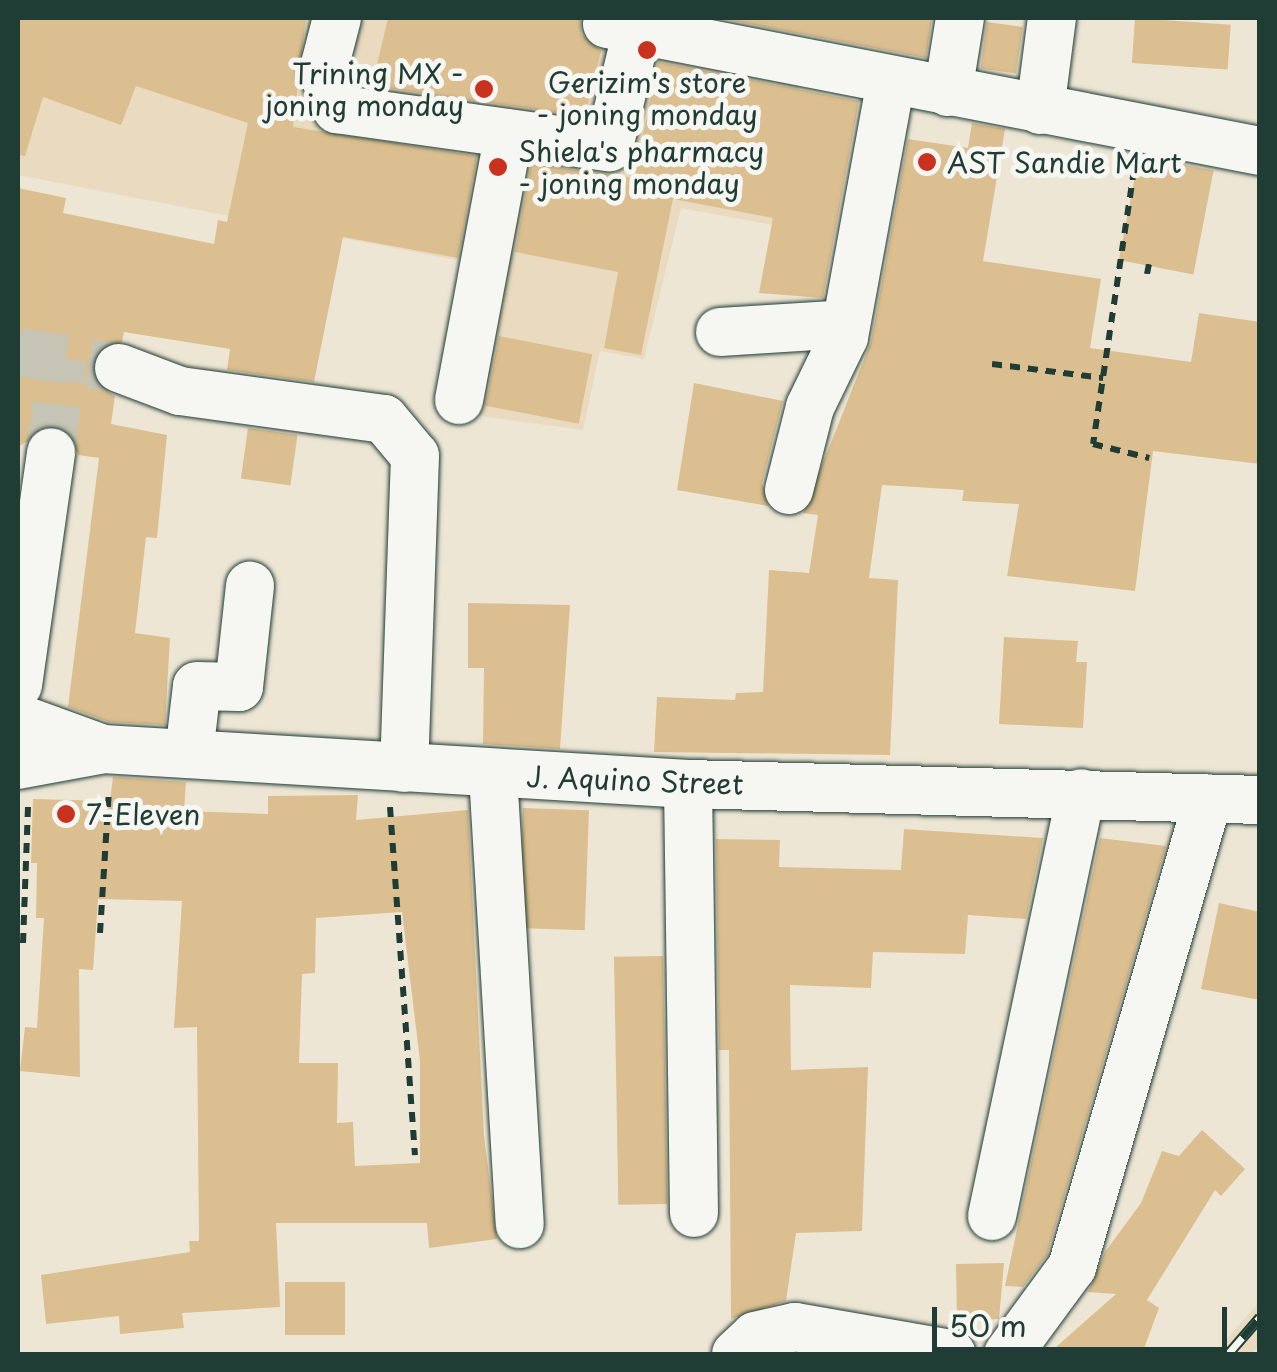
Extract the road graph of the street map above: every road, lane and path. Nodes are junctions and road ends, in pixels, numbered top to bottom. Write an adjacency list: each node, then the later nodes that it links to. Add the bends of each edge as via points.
1 (337, 18): 9 (street, via 323,72 336,109)
2 (960, 18): 6 (street)
3 (1052, 18): 7 (street)
4 (628, 24): 5 (street); 9 (street, via 609,146)
5 (891, 80): 6 (street); 11 (street)
6 (948, 92): 7 (street)
7 (1040, 110): 8 (street)
8 (1140, 129): 10 (street); 15 (path)
9 (509, 134): 16 (street)
10 (1260, 151)
11 (846, 324): 12 (street); 19 (street, via 810,407)
12 (720, 332)
13 (992, 364): 15 (path)
14 (119, 368): 26 (street, via 180,391 384,419 415,456)
15 (1103, 378): 18 (path, via 1094,444 1106,454)
16 (459, 400)
17 (51, 452): 21 (street)
18 (1149, 458)
19 (789, 490)
20 (250, 586): 24 (street, via 239,687 197,686)
21 (18, 684)
22 (18, 718): 23 (street, J. Aquino Street)
23 (108, 749): 24 (street, J. Aquino Street); 25 (street); 32 (path)
24 (190, 754): 26 (street, J. Aquino Street)
25 (24, 764): 33 (path)
26 (395, 768): 27 (street, J. Aquino Street); 34 (path)
27 (493, 774): 28 (street, J. Aquino Street); 37 (street)
28 (688, 784): 29 (street, J. Aquino Street); 35 (street)
29 (1081, 793): 30 (street, J. Aquino Street); 36 (street)
30 (1208, 798): 31 (street, J. Aquino Street); 40 (street, via 1072,1267)
31 (1260, 800)
32 (100, 933)
33 (23, 943)
34 (415, 1155)
35 (694, 1213)
36 (992, 1216)
37 (520, 1224)
38 (736, 1354): 39 (street, via 755,1336 795,1327)
39 (952, 1354)
40 (1008, 1354)

